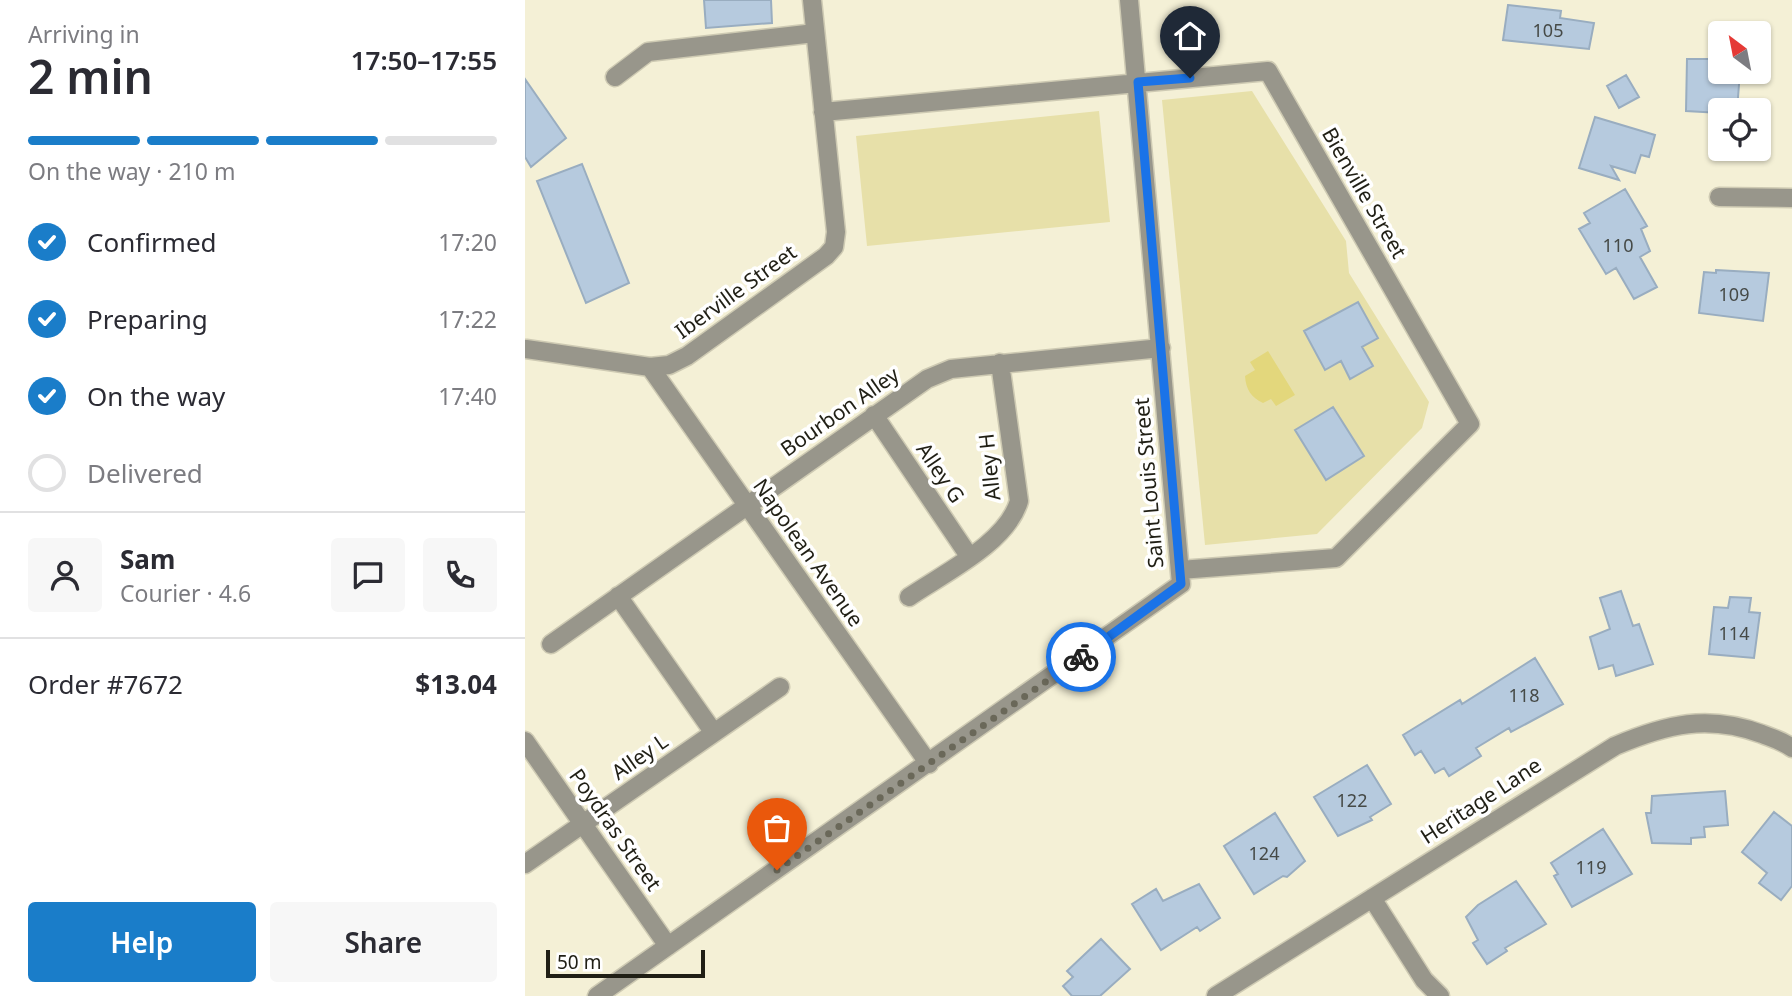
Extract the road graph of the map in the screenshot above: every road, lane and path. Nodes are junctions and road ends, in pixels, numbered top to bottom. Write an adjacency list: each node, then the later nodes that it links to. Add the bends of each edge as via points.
1 (812, 0): 3 (street)
2 (1129, 0): 5 (street, Saint Louis Street)
3 (815, 33): 4 (street, via 648,52); 6 (street)
4 (615, 77)
5 (1138, 82): 6 (street, Bienville Street); 10 (street, Saint Louis Street); 17 (street, Bienville Street, via 1268,71 1470,424 1336,558)
6 (823, 112): 13 (street, Iberville Street, via 834,247 687,356)
7 (1719, 197): 8 (street)
8 (1792, 198)
9 (525, 335): 11 (street)
10 (1161, 348): 12 (street, Bourbon Alley); 17 (street, Saint Louis Street)
11 (525, 351): 13 (street, Iberville Street)
12 (1000, 363): 14 (street, Bourbon Alley, via 951,369 927,379); 16 (street, Alley H, via 1019,502 1014,518 998,537)
13 (650, 367): 15 (street, Napolean Avenue)
14 (874, 415): 15 (street, Bourbon Alley); 16 (street, Alley G)
15 (747, 505): 18 (street, Bourbon Alley); 25 (street, Napolean Avenue)
16 (969, 556): 19 (street, Alley H)
17 (1180, 570): 25 (street, Saint Louis Street, via 1181,584 1169,595)
18 (618, 596): 20 (street, Bourbon Alley); 22 (street)
19 (909, 597)
20 (551, 644)
21 (780, 687): 22 (street, Alley L)
22 (714, 733): 26 (street, Alley L)
23 (525, 741): 26 (street, Poydras Street)
24 (1792, 748): 28 (street, Heritage Lane, via 1745,728 1709,722 1657,728 1556,780)
25 (929, 764): 29 (street, Saint Louis Street)
26 (583, 824): 27 (street, Alley L); 29 (street, Poydras Street)
27 (525, 864)
28 (1372, 898): 31 (street, Heritage Lane); 32 (street, via 1424,980)
29 (668, 946): 30 (street, Saint Louis Street)
30 (597, 996)
31 (1216, 996)
32 (1440, 996)

